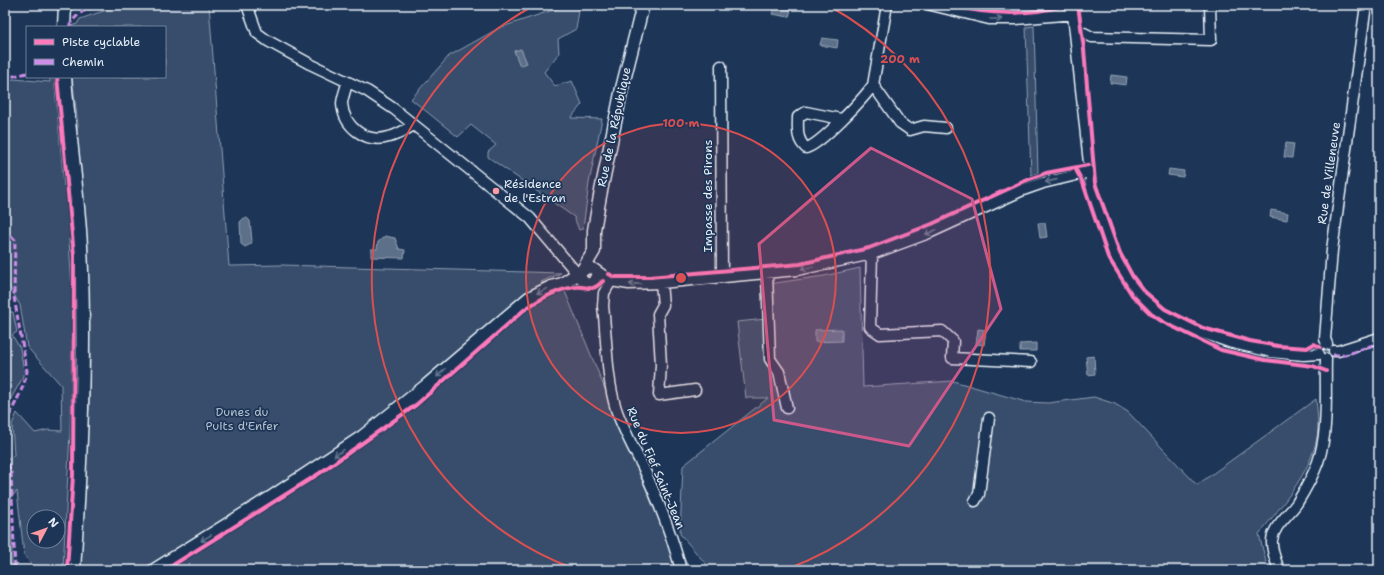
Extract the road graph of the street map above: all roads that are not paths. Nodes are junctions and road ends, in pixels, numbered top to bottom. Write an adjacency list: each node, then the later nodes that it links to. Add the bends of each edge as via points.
1 (65, 5): 9 (street)
2 (247, 5): 13 (street, via 257,33)
3 (643, 5): 19 (street, Rue de la République, via 622,88 602,188 594,230)
4 (887, 5): 14 (street)
5 (931, 5): 8 (street, one-way to 8, via 989,19 1016,19)
6 (1210, 5): 10 (street, via 1211,40 1092,37)
7 (1366, 5): 28 (street, Rue de Villeneuve, via 1332,250 1326,339)
8 (1073, 10): 10 (street)
9 (64, 26)
10 (1076, 32): 18 (street)
11 (721, 66): 24 (street, Impasse des Pirons)
12 (65, 78): 35 (street, via 81,244 83,312 80,475)
13 (347, 83): 16 (street, via 367,91); 16 (street, via 342,103 346,121 355,132 370,137 387,138)
14 (872, 85): 15 (street, via 867,94); 17 (street, via 900,123 910,130 924,126)
15 (841, 119): 15 (street, via 802,113 798,117 800,144 806,148 812,147)
16 (414, 125): 21 (street, via 530,218)
17 (946, 128)
18 (1089, 172): 20 (street, one-way to 20, via 1023,190 930,233); 29 (street, via 1092,191 1107,239 1116,258 1131,284 1157,312 1195,330 1232,343 1271,352)
19 (594, 251): 21 (street); 22 (street, Rue de la République)
20 (872, 254): 23 (street, one-way to 23, via 798,270); 30 (street, via 870,327 880,334 942,331 953,341 952,358)
21 (579, 272): 22 (street, via 589,268); 22 (street, via 586,284 593,282); 36 (street, one-way to 36, via 562,284 529,298 362,438)
22 (598, 272): 25 (street)
23 (767, 273): 24 (street); 32 (street, via 770,359 779,372)
24 (722, 277): 26 (street)
25 (611, 281): 26 (street, one-way to 25, via 629,284); 37 (street, Rue du Fief Saint-Jean, via 604,293 603,306 610,385 623,428 661,511)
26 (661, 283): 31 (street, via 663,305 658,314 661,365 659,395)
27 (1379, 338): 28 (street, via 1338,351)
28 (1330, 348): 29 (street, via 1320,347)
29 (1322, 356): 38 (street, via 1325,415 1323,443 1318,462 1306,488 1275,532 1272,548)
30 (1031, 362)
31 (695, 390)
32 (787, 408)
33 (989, 418): 34 (street, via 979,494)
34 (975, 501)
35 (74, 570)
36 (154, 570)
37 (681, 570)
38 (1279, 570)

